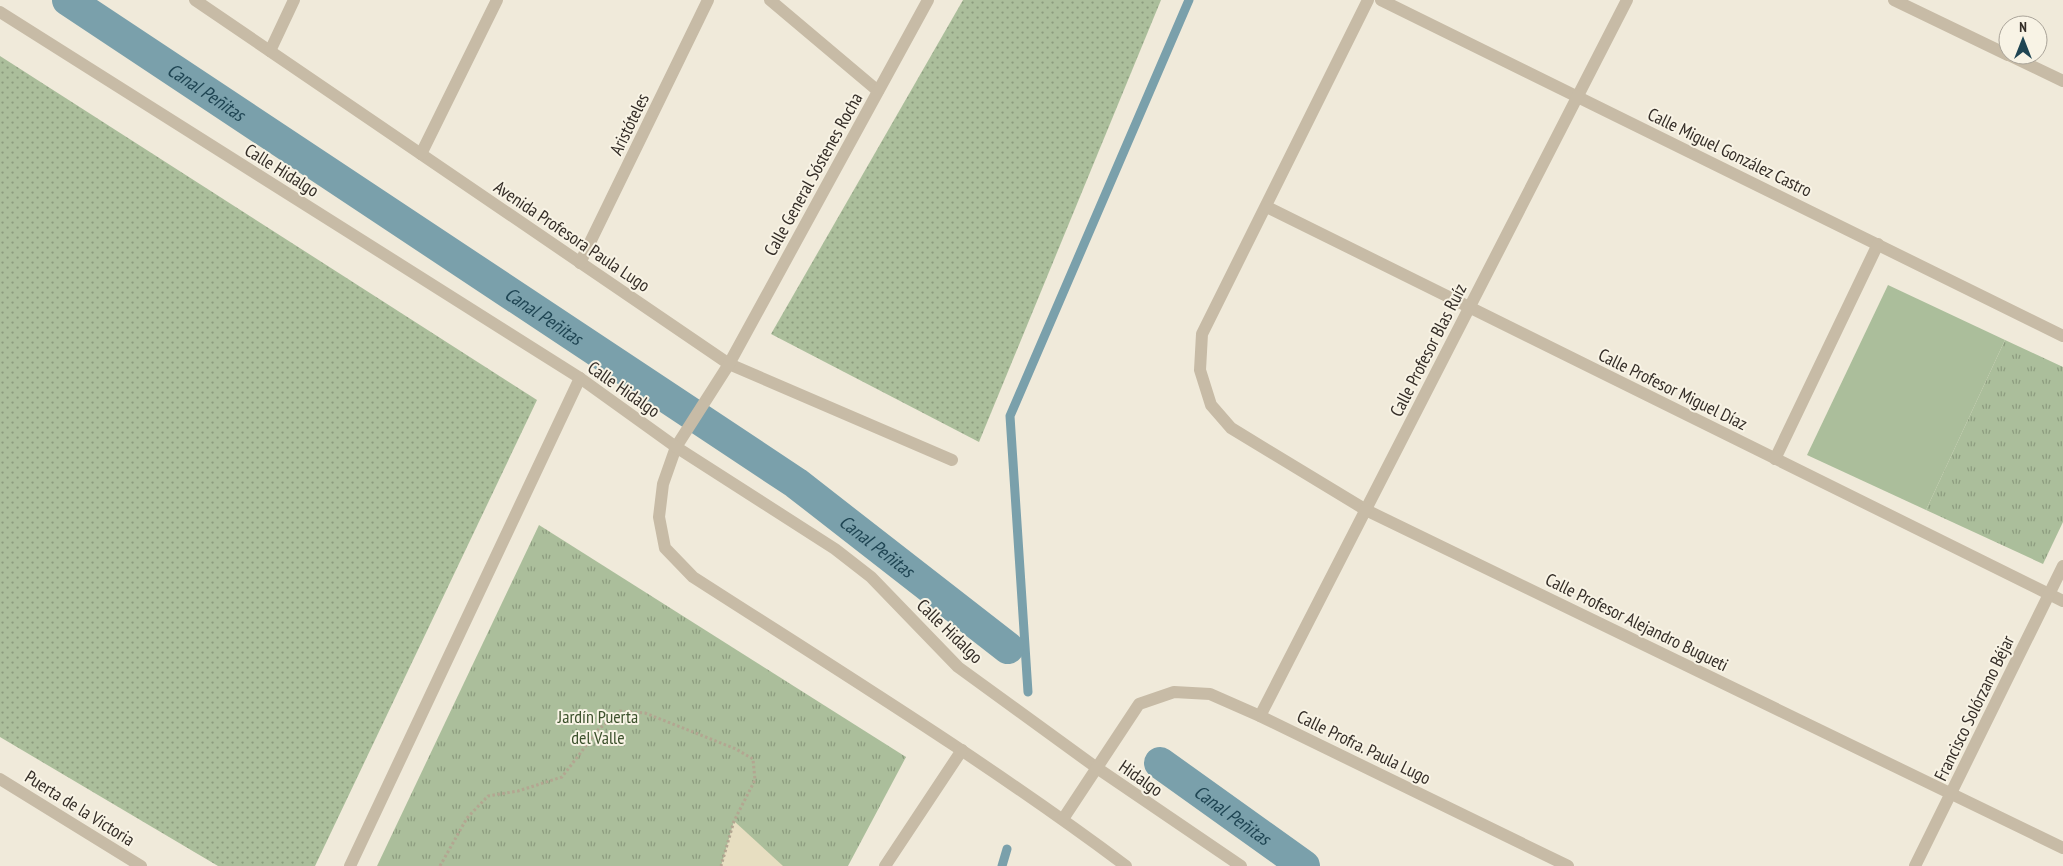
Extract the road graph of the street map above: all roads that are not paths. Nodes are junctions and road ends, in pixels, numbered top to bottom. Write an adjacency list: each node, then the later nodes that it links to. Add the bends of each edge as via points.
1 (195, 0): 13 (street, Avenida Profesora Paula Lugo)
2 (294, 0): 13 (street)
3 (497, 0): 18 (street)
4 (708, 0): 21 (street, Aristóteles)
5 (770, 0): 16 (street)
6 (928, 0): 16 (street, Calle General Sóstenes Rocha)
7 (1368, 0): 19 (street)
8 (1381, 0): 17 (street, Calle Miguel González Castro)
9 (1627, 0): 17 (street, Calle Profesor Blas Ruíz)
10 (1894, 0): 12 (street)
11 (0, 12): 25 (street, Calle Hidalgo)
12 (1998, 50)
13 (270, 51): 18 (street, Avenida Profesora Paula Lugo)
14 (2030, 65): 15 (street)
15 (2063, 81)
16 (878, 92): 24 (street, Calle General Sóstenes Rocha)
17 (1578, 96): 20 (street, Calle Miguel González Castro); 22 (street, Calle Profesor Blas Ruíz)
18 (421, 154): 21 (street, Avenida Profesora Paula Lugo)
19 (1267, 207): 22 (street, Calle Profesor Miguel Díaz); 29 (street, Calle Profesor Alejandro Bugueti, via 1202,334 1200,370 1211,405 1231,428)
20 (1878, 244): 23 (street, Calle Miguel González Castro); 27 (street)
21 (580, 263): 24 (street, Avenida Profesora Paula Lugo)
22 (1470, 308): 27 (street, Calle Profesor Miguel Díaz); 29 (street, Calle Profesor Blas Ruíz)
23 (2063, 336)
24 (729, 364): 26 (street); 28 (street, Avenida Profesora Paula Lugo)
25 (580, 378): 26 (street, Calle Hidalgo); 41 (street)
26 (676, 447): 34 (street, via 663,484 659,517 665,548 693,577); 35 (street, Calle Hidalgo, via 835,549 871,577 958,667)
27 (1775, 459): 31 (street, Calle Profesor Miguel Díaz)
28 (952, 460)
29 (1366, 510): 33 (street, Calle Profesor Blas Ruíz); 37 (street, Calle Profesor Alejandro Bugueti)
30 (2063, 566): 31 (street, Francisco Solórzano Béjar)
31 (2049, 594): 32 (street, Calle Profesor Miguel Díaz); 37 (street, Francisco Solórzano Béjar)
32 (2063, 601)
33 (1260, 716): 35 (street, Calle Profra. Paula Lugo, via 1210,694 1174,692 1139,704); 45 (street, Calle Profra. Paula Lugo)
34 (962, 750): 38 (street); 42 (street)
35 (1097, 768): 38 (street); 44 (street, Hidalgo)
36 (0, 779): 40 (street, Puerta de la Victoria)
37 (1951, 793): 39 (street, Calle Profesor Alejandro Bugueti); 46 (street, Francisco Solórzano Béjar)
38 (1064, 819): 43 (street)
39 (2063, 848)
40 (141, 866)
41 (350, 866)
42 (885, 866)
43 (1126, 866)
44 (1241, 866)
45 (1568, 866)
46 (1916, 866)

